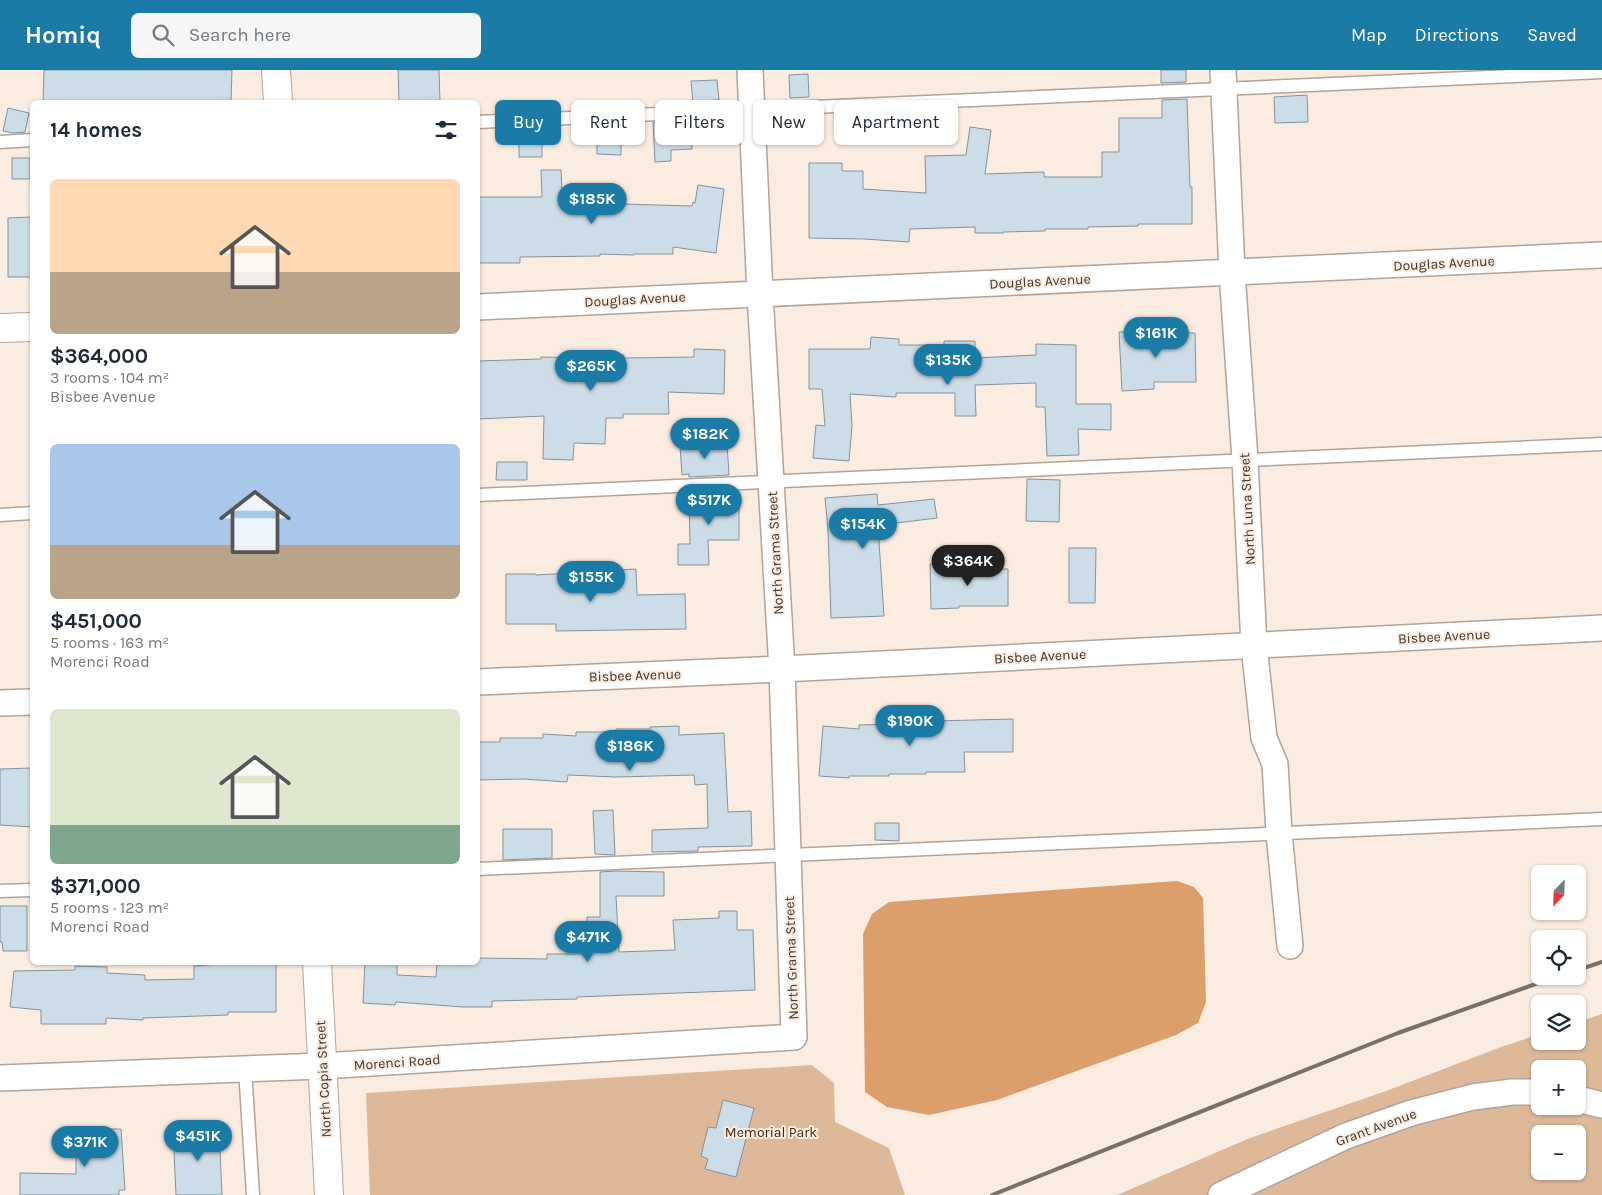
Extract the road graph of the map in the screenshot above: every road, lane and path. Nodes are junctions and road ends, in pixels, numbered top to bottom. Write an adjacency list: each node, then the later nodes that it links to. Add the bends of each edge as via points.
1 (276, 70): 5 (main road)
2 (750, 70): 6 (street, North Grama Street)
3 (1602, 72): 4 (lane)
4 (1223, 79): 6 (lane); 11 (street, North Luna Street)
5 (278, 100)
6 (752, 110): 7 (lane); 12 (street, North Grama Street)
7 (480, 122)
8 (30, 140): 9 (lane)
9 (0, 142)
10 (1602, 255): 11 (street, Douglas Avenue)
11 (1232, 272): 12 (street, Douglas Avenue); 17 (street, North Luna Street)
12 (760, 294): 13 (street, Douglas Avenue); 18 (street, North Grama Street)
13 (480, 306)
14 (30, 327): 15 (main road)
15 (0, 328)
16 (1602, 444): 17 (lane)
17 (1245, 460): 18 (lane); 23 (street, North Luna Street)
18 (771, 483): 19 (lane); 24 (street, North Grama Street)
19 (480, 495)
20 (30, 513): 21 (lane)
21 (0, 515)
22 (1602, 628): 23 (street, Bisbee Avenue)
23 (1254, 646): 24 (street, Bisbee Avenue); 29 (street, North Luna Street, via 1264,738 1275,764)
24 (782, 669): 25 (street, Bisbee Avenue); 30 (street, North Grama Street)
25 (480, 682)
26 (30, 702): 27 (street)
27 (0, 703)
28 (1602, 819): 29 (lane)
29 (1279, 833): 30 (lane); 34 (street, North Luna Street)
30 (788, 855): 31 (lane); 36 (street, North Grama Street)
31 (480, 869)
32 (30, 890): 33 (lane)
33 (0, 891)
34 (1290, 946)
35 (317, 965): 37 (main road, North Copia Street)
36 (794, 1037): 37 (street, Morenci Road)
37 (322, 1066): 38 (street, Morenci Road); 44 (main road, North Copia Street)
38 (245, 1069): 39 (street, Morenci Road); 43 (lane)
39 (0, 1078)
40 (1531, 1092): 45 (street, Grant Avenue, via 1473,1097 1411,1113 1346,1136)
41 (1586, 1101): 42 (street)
42 (1602, 1105)
43 (253, 1195)
44 (329, 1195)
45 (1221, 1195)

